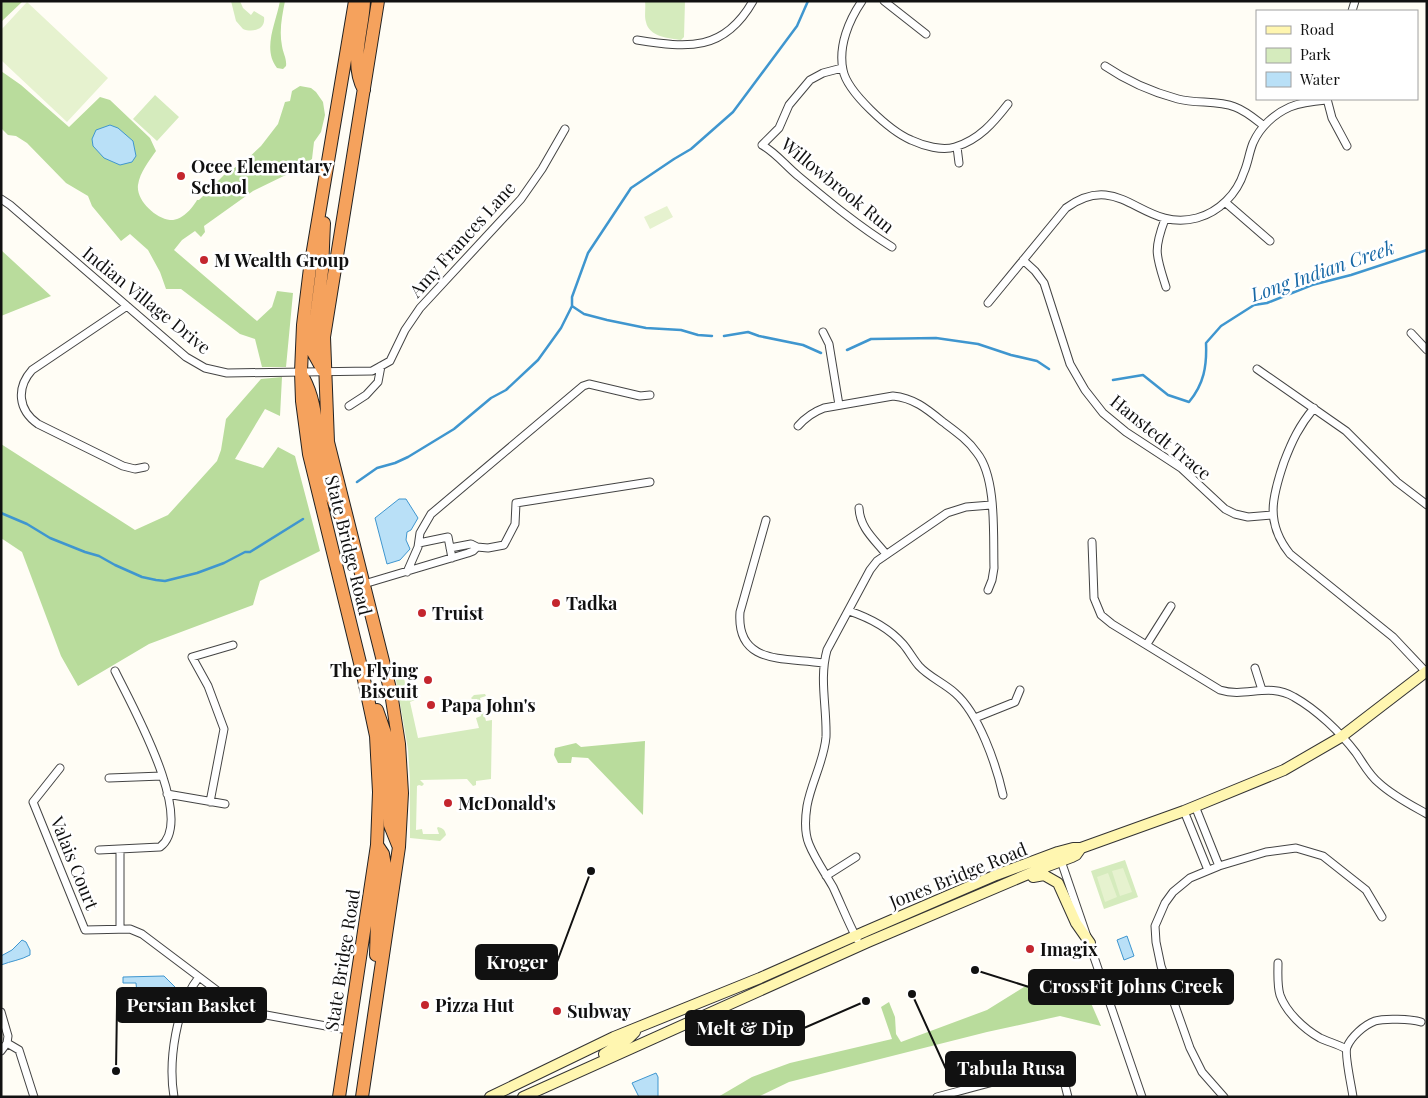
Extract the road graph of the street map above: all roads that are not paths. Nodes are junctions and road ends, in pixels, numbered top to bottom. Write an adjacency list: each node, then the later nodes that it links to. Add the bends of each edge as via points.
1 (355, 1): 20 (highway, State Bridge Road)
2 (364, 1): 11 (highway, via 356,65)
3 (378, 1): 11 (highway, State Bridge Road)
4 (753, 1): 8 (street, via 744,17 733,27 704,43 674,46)
5 (862, 1): 10 (street, via 846,32)
6 (884, 1): 7 (street)
7 (926, 34)
8 (637, 40)
9 (1105, 66): 15 (street, via 1134,84 1178,99 1236,107)
10 (842, 68): 18 (street, via 856,96 909,140 930,146); 25 (street, Willowbrook Run, via 810,80 789,105 778,128 762,145)
11 (364, 90): 36 (highway, State Bridge Road, via 328,303 324,336)
12 (1321, 100): 15 (street, via 1290,107)
13 (1327, 100): 17 (street, via 1332,118)
14 (1008, 104): 18 (street, via 978,136)
15 (1264, 126): 22 (street, via 1253,144 1241,182)
16 (565, 129): 33 (street, Amy Frances Lane, via 521,200 420,308 390,361)
17 (1347, 146)
18 (957, 147): 19 (street)
19 (959, 163)
20 (323, 195): 35 (highway, State Bridge Road, via 303,325); 36 (highway, via 324,254 313,352)
21 (1, 199): 29 (street, Indian Village Drive)
22 (1225, 202): 23 (street, via 1197,218); 24 (street)
23 (1165, 219): 26 (street, via 1117,196 1088,196 1066,208); 27 (street, via 1156,250)
24 (1270, 241)
25 (892, 247)
26 (1023, 260): 28 (street); 47 (street, Hanstedt Trace, via 1044,283 1070,364 1103,413 1181,468 1225,509 1248,517)
27 (1166, 287)
28 (988, 303)
29 (127, 306): 35 (street, Indian Village Drive, via 186,357 205,368 227,372); 42 (street, via 32,370 23,383 20,398 26,414 38,424 123,466)
30 (823, 332): 38 (street, via 829,344)
31 (1411, 333): 32 (street)
32 (1427, 350)
33 (381, 366): 36 (street, via 372,370); 39 (street, Amy Frances Lane, via 378,382)
34 (1257, 369): 40 (street)
35 (301, 372): 36 (street, Indian Village Drive); 49 (highway, via 313,399 328,486); 67 (highway, State Bridge Road, via 309,454)
36 (329, 372): 49 (highway, State Bridge Road, via 328,442)
37 (650, 395): 50 (street, via 640,396 589,384 583,386 429,517)
38 (840, 405): 41 (street, via 814,412); 44 (street, via 893,396 904,397 925,407 978,454 987,470)
39 (349, 406)
40 (1314, 408): 45 (street, via 1346,431 1397,482); 47 (street, via 1302,422 1289,450 1274,490)
41 (798, 426)
42 (145, 467)
43 (650, 482): 52 (street, via 516,503 515,524 504,544)
44 (991, 505): 54 (street, via 966,507 947,513); 58 (street, via 994,568)
45 (1427, 505)
46 (859, 508): 54 (street, via 863,527)
47 (1273, 516): 66 (street, via 1279,537 1290,554 1393,637)
48 (766, 520): 63 (street, via 740,612 742,634 750,647 765,656)
49 (352, 537): 57 (highway, State Bridge Road)
50 (419, 542): 53 (street, via 448,537); 56 (street)
51 (1092, 542): 62 (street, via 1094,598 1101,615)
52 (477, 547): 53 (street, via 471,544); 55 (street)
53 (450, 548): 55 (street)
54 (886, 554): 60 (street, via 870,570)
55 (452, 558): 56 (street)
56 (407, 572): 57 (street)
57 (364, 584): 83 (highway, State Bridge Road, via 391,694 399,744 402,794)
58 (988, 590)
59 (1171, 606): 62 (street)
60 (849, 611): 63 (street); 70 (street, via 873,620 893,634 919,666 956,693)
61 (233, 644): 77 (street, via 192,657 208,686 224,729)
62 (1147, 644): 69 (street, via 1220,690 1231,693)
63 (823, 663): 90 (street, via 826,739 807,804 805,825 808,843)
64 (1255, 668): 69 (street)
65 (115, 671): 73 (street)
66 (1426, 672): 71 (main road)
67 (364, 675): 82 (highway, State Bridge Road, via 376,736); 83 (highway, via 386,736 390,825)
68 (1020, 690): 70 (street, via 1014,702)
69 (1262, 690): 71 (street, via 1294,697 1320,716)
70 (975, 718): 76 (street, via 999,775)
71 (1341, 738): 79 (main road, via 1284,770); 81 (street, via 1378,783)
72 (60, 768): 93 (street, Valais Court, via 33,802 86,930)
73 (162, 776): 74 (street); 75 (street)
74 (110, 778)
75 (167, 794): 77 (street); 84 (street, via 171,807 167,842 160,848)
76 (1003, 795)
77 (210, 802): 78 (street)
78 (225, 804)
79 (1195, 806): 80 (main road); 88 (street)
80 (1184, 811): 87 (main road, via 1080,848 1076,856); 89 (street)
81 (1427, 814)
82 (378, 845): 99 (highway, via 385,866 377,921); 103 (highway, State Bridge Road)
83 (399, 847): 99 (highway, State Bridge Road)
84 (120, 849): 85 (street); 93 (street)
85 (99, 850)
86 (856, 857): 90 (street)
87 (1060, 857): 91 (main road, Jones Bridge Road); 94 (main road, Jones Bridge Road, via 996,875); 95 (street)
88 (1219, 866): 89 (street); 92 (street, via 1266,852 1296,848 1309,851 1323,856 1366,890)
89 (1208, 870): 119 (street, via 1190,878 1165,903 1155,926 1156,942 1161,966 1190,1048 1202,1072)
90 (826, 876): 94 (street)
91 (967, 900): 95 (main road, via 980,900 1039,875 1049,876 1058,883 1076,923); 96 (main road, Jones Bridge Road)
92 (1382, 917)
93 (120, 929): 98 (street, Valais Court, via 142,934)
94 (855, 936): 96 (street); 102 (main road, Jones Bridge Road)
95 (1090, 943): 118 (street)
96 (860, 946): 108 (main road, Jones Bridge Road)
97 (1278, 963): 105 (street, via 1280,995 1289,1010 1313,1034)
98 (199, 977): 103 (street, Valais Court, via 235,1003 257,1013); 110 (street, via 181,1009 171,1068)
99 (378, 995): 112 (highway, State Bridge Road)
100 (1, 1012): 104 (street)
101 (1420, 1022): 105 (street, via 1375,1021 1352,1038)
102 (639, 1027): 107 (main road, Jones Bridge Road); 108 (main road, via 629,1038 607,1052 568,1069)
103 (348, 1030): 111 (highway, State Bridge Road)
104 (7, 1043): 106 (street); 109 (street, via 19,1050)
105 (1346, 1049): 120 (street)
106 (1, 1051)
107 (550, 1068): 113 (main road, Jones Bridge Road); 114 (main road, via 544,1078)
108 (556, 1081): 115 (main road)
109 (34, 1097)
110 (174, 1097)
111 (339, 1097)
112 (362, 1097)
113 (490, 1097)
114 (508, 1097)
115 (523, 1097)
116 (937, 1097): 117 (street, via 1056,1067 1062,1073)
117 (1068, 1097)
118 (1142, 1097)
119 (1224, 1097)
120 (1353, 1097)

